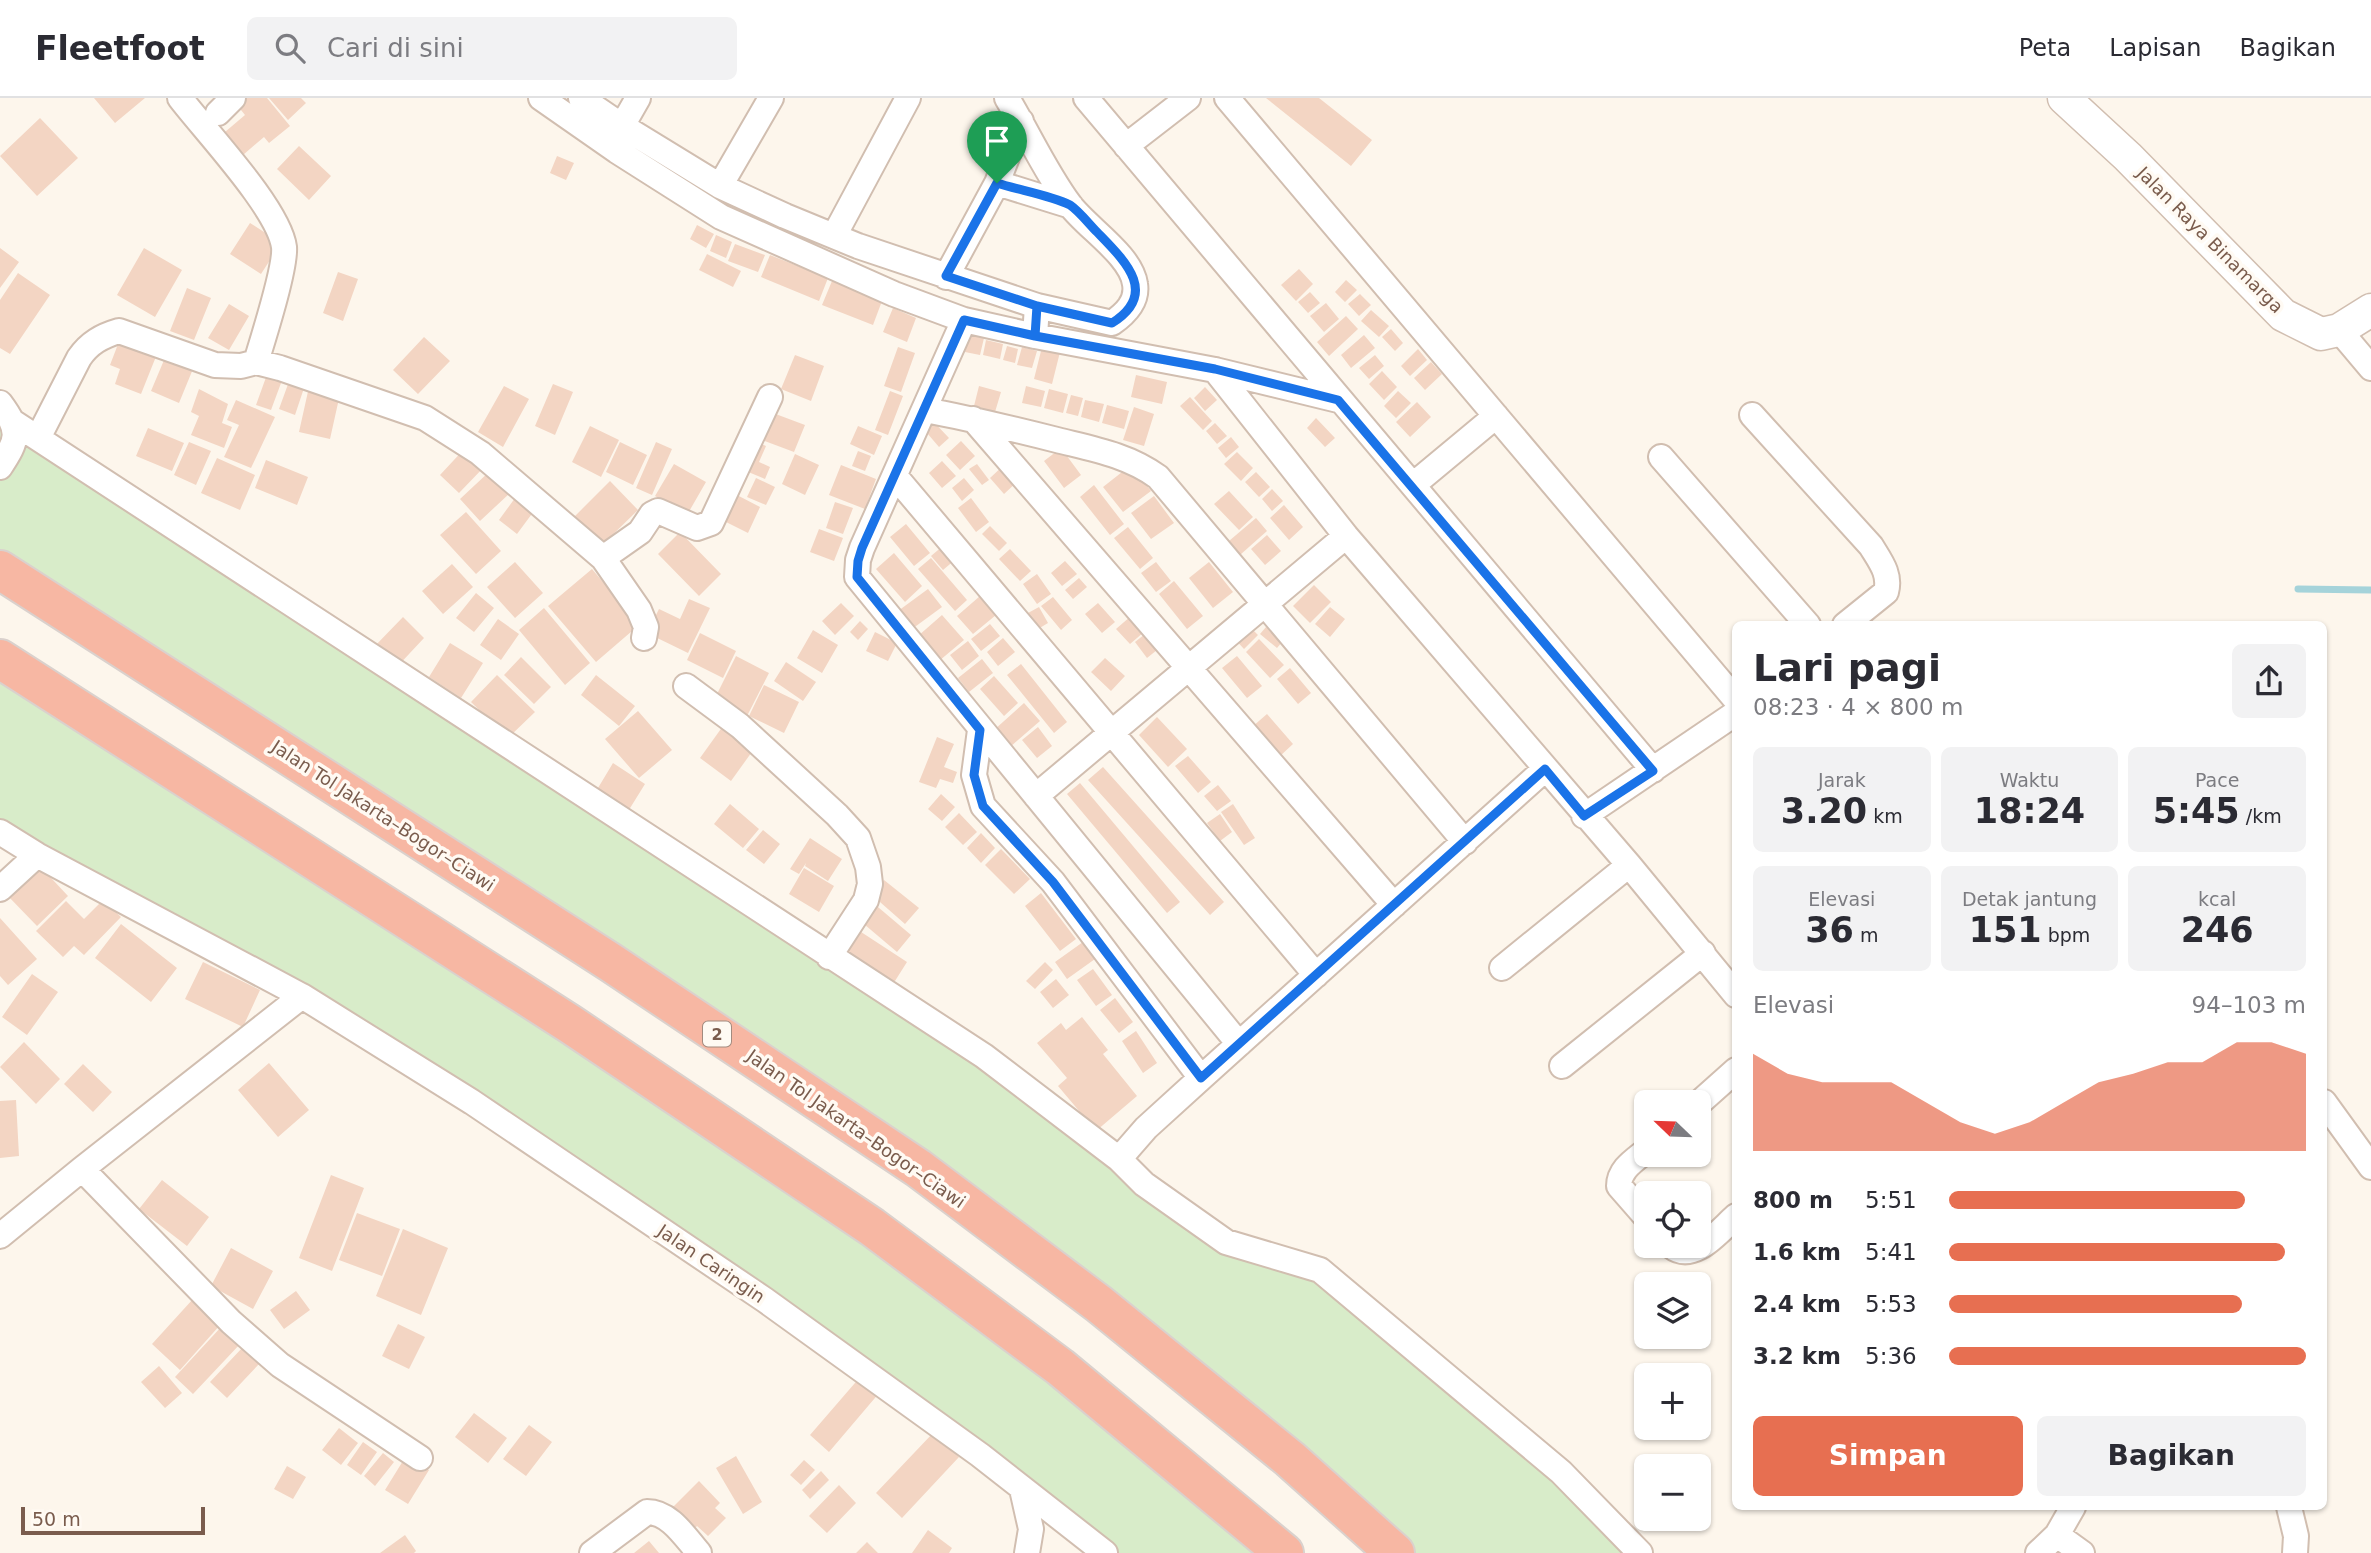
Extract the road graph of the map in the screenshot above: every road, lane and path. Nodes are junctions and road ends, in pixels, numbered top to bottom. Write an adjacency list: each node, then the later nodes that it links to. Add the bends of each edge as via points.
1 (180, 98): 25 (street, via 278,225 285,249)
2 (541, 98): 22 (street, via 721,216 894,294)
3 (581, 98): 13 (street)
4 (638, 98): 13 (street)
5 (771, 98): 16 (street)
6 (908, 98): 18 (street)
7 (1007, 98): 12 (street)
8 (1086, 98): 14 (street)
9 (1188, 98): 14 (street)
10 (1227, 98): 33 (street)
11 (2064, 98): 23 (street, Jalan Raya Binamarga, via 2284,315 2321,334)
12 (1021, 121): 15 (street); 17 (street)
13 (622, 127): 16 (street)
14 (1126, 146): 29 (street)
15 (997, 183): 17 (street); 19 (street)
16 (720, 186): 18 (street)
17 (1071, 206): 20 (street, via 1128,266 1136,284 1134,299 1126,314 1112,323)
18 (834, 236): 19 (street)
19 (946, 276): 20 (street)
20 (1037, 306): 24 (street)
21 (2371, 310): 23 (street)
22 (964, 320): 24 (street); 30 (street)
23 (2339, 330): 26 (street)
24 (1035, 336): 27 (street)
25 (256, 362): 35 (street, via 215,365 119,331 107,334 79,358); 41 (street, via 425,418 480,453)
26 (2371, 368)
27 (1215, 369): 29 (street); 40 (street)
28 (770, 397): 41 (street, via 711,523 697,528 658,511 640,532)
29 (1338, 400): 39 (street)
30 (925, 410): 34 (street); 38 (street)
31 (6, 413): 35 (street); 37 (street, via 15,441)
32 (1752, 415): 45 (street, via 1884,567 1886,592)
33 (1496, 416): 39 (street); 50 (street)
34 (973, 419): 43 (street, via 1138,462 1158,477); 48 (street)
35 (38, 438): 65 (street)
36 (1661, 457): 44 (street)
37 (0, 467)
38 (895, 477): 52 (street, via 862,548 857,577); 53 (street)
39 (1413, 485): 55 (street)
40 (1346, 536): 43 (street); 54 (street)
41 (603, 558): 46 (street, via 639,610 646,627)
42 (0, 570): 94 (highway, Jalan Tol Jakarta–Bogor–Ciawi / 2, via 610,962 918,1168 1118,1320 1290,1459)
43 (1266, 603): 48 (street); 59 (street)
44 (1804, 621)
45 (1850, 621)
46 (644, 638)
47 (0, 659): 93 (highway, via 570,1024 872,1227 1060,1367)
48 (1189, 668): 53 (street); 63 (street)
49 (686, 686): 65 (street, via 740,726 858,838 870,884 866,900)
50 (1732, 695)
51 (1732, 716): 55 (street)
52 (980, 730): 56 (street); 73 (street, via 974,775 983,806 1053,882)
53 (1110, 734): 56 (street); 67 (street)
54 (1545, 769): 57 (street); 59 (street)
55 (1653, 771): 57 (street)
56 (1036, 796): 70 (street)
57 (1584, 816): 61 (street)
58 (0, 832): 60 (street, Jalan Caringin)
59 (1465, 842): 63 (street)
60 (37, 855): 62 (street); 69 (street, Jalan Caringin)
61 (1629, 865): 64 (street); 66 (street)
62 (0, 889)
63 (1394, 905): 67 (street)
64 (1703, 953): 68 (street); 71 (street)
65 (829, 957): 76 (street, via 984,1056)
66 (1502, 968)
67 (1316, 975): 70 (street)
68 (1732, 990)
69 (302, 996): 79 (street); 85 (street, Jalan Caringin, via 472,1102 765,1300)
70 (1239, 1044): 73 (street)
71 (1562, 1066)
72 (1732, 1074): 74 (street)
73 (1201, 1078): 76 (street)
74 (1712, 1091)
75 (2327, 1106): 78 (street)
76 (1119, 1159): 95 (street, via 1144,1184 1226,1242 1320,1270 1338,1283 1561,1472)
77 (1634, 1163): 80 (street, via 1619,1178 1619,1186)
78 (2371, 1167)
79 (82, 1169): 82 (street); 84 (street, via 231,1322 280,1365)
80 (1634, 1203)
81 (1732, 1219): 83 (street)
82 (0, 1236)
83 (1711, 1238)
84 (420, 1458)
85 (1022, 1489): 91 (street, via 1031,1529); 92 (street, Jalan Caringin)
86 (2071, 1510): 88 (street)
87 (2290, 1510): 98 (street)
88 (2057, 1535): 96 (street); 97 (street)
89 (592, 1553): 90 (street, via 648,1512 668,1519)
90 (699, 1553)
91 (1027, 1553)
92 (1105, 1553)
93 (1284, 1553)
94 (1395, 1553)
95 (1640, 1553)
96 (2038, 1553)
97 (2082, 1553)
98 (2295, 1553)

